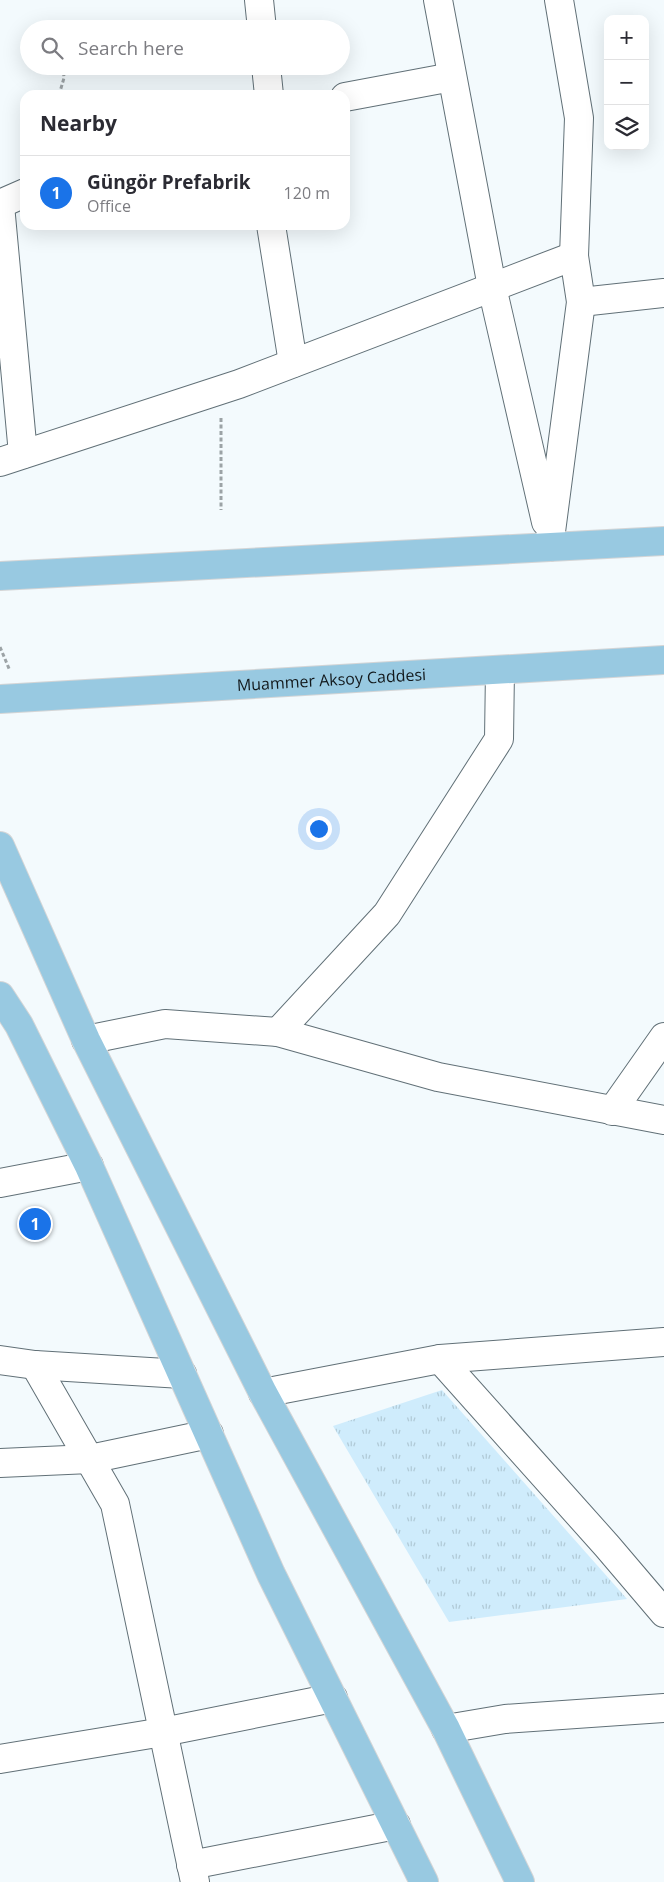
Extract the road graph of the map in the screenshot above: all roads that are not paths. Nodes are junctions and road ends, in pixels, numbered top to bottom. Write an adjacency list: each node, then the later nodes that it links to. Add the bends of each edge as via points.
1 (259, 0): 4 (street)
2 (438, 0): 6 (street)
3 (559, 0): 12 (street, via 579,118)
4 (261, 20)
5 (267, 75): 7 (street)
6 (452, 77): 8 (street); 13 (street)
7 (268, 90)
8 (350, 96)
9 (20, 196): 10 (street)
10 (0, 205): 17 (street)
11 (272, 230): 16 (street)
12 (574, 256): 13 (street); 15 (street)
13 (492, 287): 16 (street); 19 (street)
14 (664, 293): 15 (street)
15 (581, 302): 19 (street)
16 (293, 363): 17 (street)
17 (12, 458)
18 (664, 541): 19 (main road)
19 (550, 544): 20 (main road)
20 (0, 576)
21 (664, 660): 22 (main road, Muammer Aksoy Caddesi)
22 (500, 670): 23 (main road, Muammer Aksoy Caddesi); 27 (street, via 499,739 387,914)
23 (0, 699)
24 (0, 846): 29 (main road)
25 (0, 996): 26 (main road)
26 (9, 1025): 32 (main road)
27 (278, 1032): 29 (street, via 164,1024); 30 (street, via 438,1076)
28 (664, 1038): 30 (street)
29 (86, 1040): 39 (main road)
30 (612, 1111): 31 (street)
31 (664, 1120)
32 (89, 1166): 33 (street); 38 (main road)
33 (0, 1183)
34 (664, 1342): 35 (street)
35 (440, 1359): 39 (street); 43 (street)
36 (0, 1360): 37 (street)
37 (35, 1365): 38 (street); 41 (street)
38 (182, 1374): 40 (main road)
39 (263, 1392): 46 (main road)
40 (209, 1434): 41 (street); 44 (main road, via 271,1574)
41 (90, 1459): 42 (street); 47 (street, via 115,1504)
42 (0, 1462)
43 (664, 1613)
44 (333, 1698): 47 (street); 49 (main road)
45 (664, 1708): 46 (street, via 504,1719)
46 (446, 1729): 52 (main road)
47 (163, 1732): 48 (street); 50 (street)
48 (0, 1759)
49 (396, 1824): 50 (street); 51 (main road)
50 (193, 1873)
51 (424, 1882)
52 (520, 1882)

